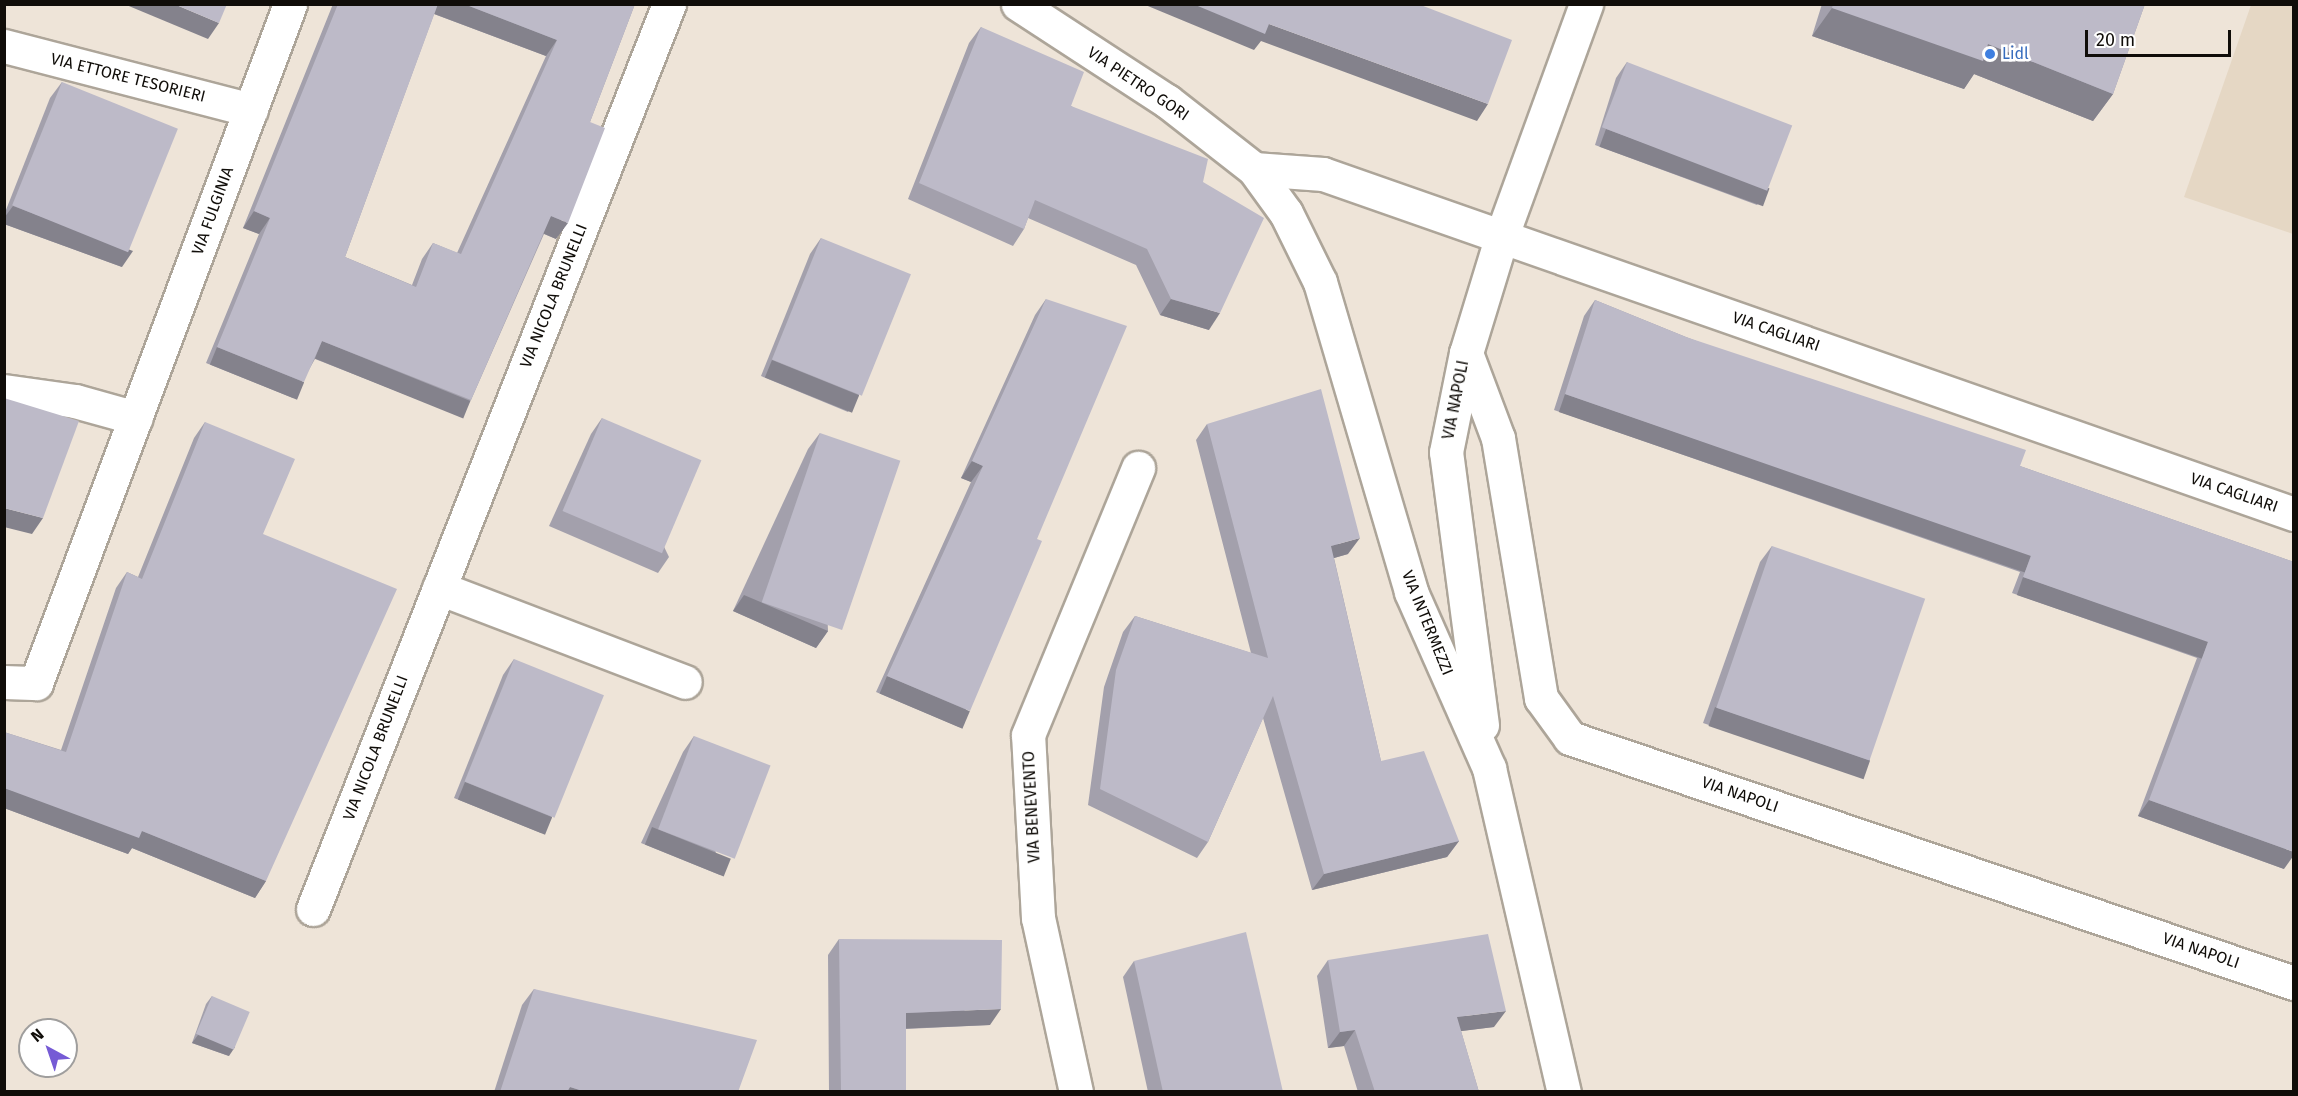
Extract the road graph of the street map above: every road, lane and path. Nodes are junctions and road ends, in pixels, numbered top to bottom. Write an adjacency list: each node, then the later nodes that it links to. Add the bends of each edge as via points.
1 (290, 4): 6 (street, VIA FULGINIA)
2 (669, 4): 14 (street, VIA NICOLA BRUNELLI)
3 (1018, 4): 7 (street, VIA PIETRO GORI, via 1167,101)
4 (1586, 4): 8 (street, VIA NAPOLI)
5 (4, 46): 6 (street, VIA ETTORE TESORIERI)
6 (251, 110): 11 (street, VIA FULGINIA)
7 (1254, 169): 8 (street, VIA CAGLIARI, via 1323,174); 17 (street, VIA INTERMEZZI, via 1286,213 1320,282 1411,592)
8 (1502, 235): 9 (street, VIA NAPOLI); 13 (street, VIA CAGLIARI)
9 (1466, 352): 17 (street, VIA NAPOLI, via 1446,452); 19 (street, VIA NAPOLI, via 1498,438 1541,698 1570,738)
10 (4, 391): 11 (street, via 75,400)
11 (135, 418): 15 (street, VIA FULGINIA, via 36,683)
12 (1138, 468): 20 (street, VIA BENEVENTO, via 1028,735 1038,918)
13 (2294, 514)
14 (439, 588): 16 (street); 18 (street, VIA NICOLA BRUNELLI)
15 (4, 682)
16 (685, 682)
17 (1489, 768): 21 (street, VIA INTERMEZZI)
18 (313, 909)
19 (2294, 982)
20 (1076, 1092)
21 (1564, 1092)

